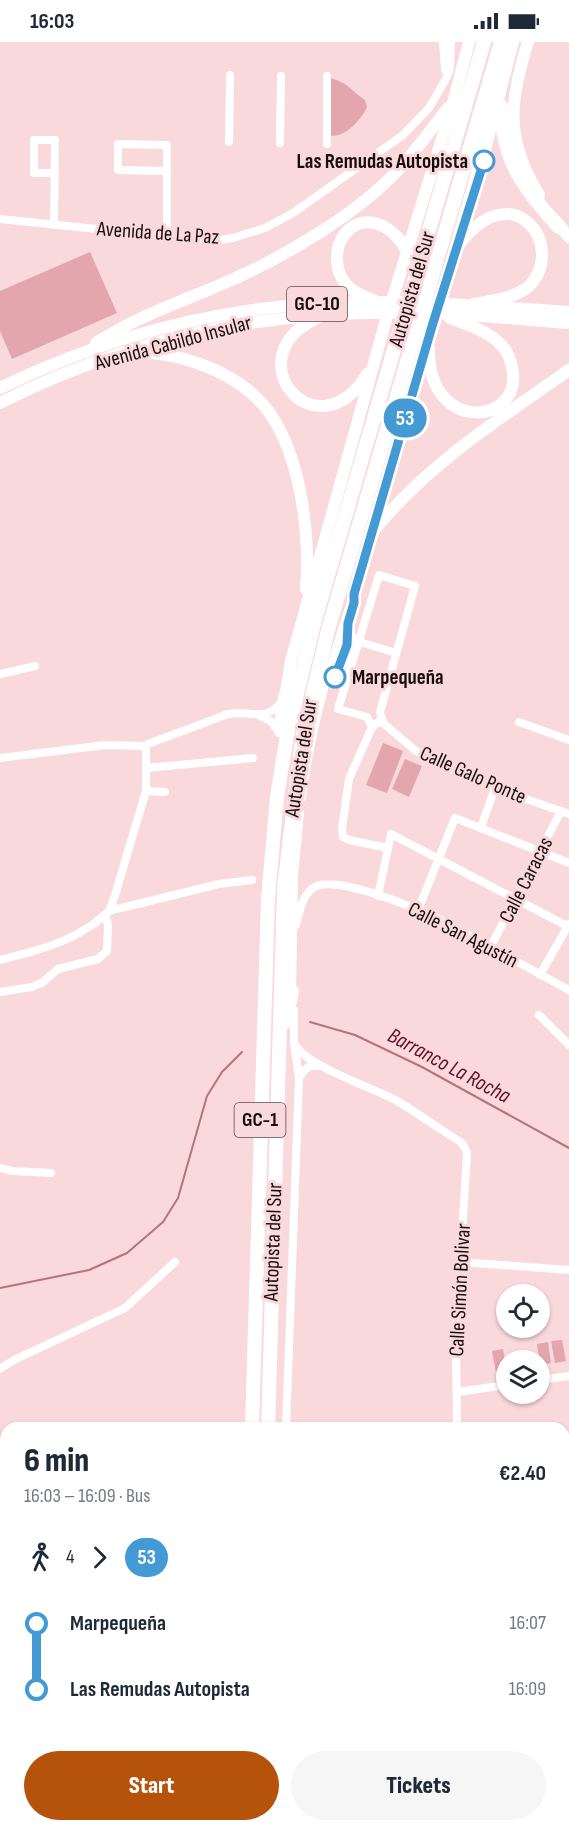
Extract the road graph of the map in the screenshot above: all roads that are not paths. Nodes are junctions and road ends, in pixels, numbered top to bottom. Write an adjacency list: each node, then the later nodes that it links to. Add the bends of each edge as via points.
1 (443, 42): 11 (street, Avenida de La Paz, via 446,68)
2 (451, 42): 11 (street, Avenida de La Paz, via 450,68)
3 (469, 42): 12 (main road)
4 (484, 42): 65 (highway, Autopista del Sur / GC-1, via 306,656 287,736)
5 (501, 42): 29 (highway, Autopista del Sur / GC-1, via 426,293)
6 (512, 42): 20 (highway, via 501,102 501,129 518,176); 23 (highway)
7 (528, 42): 20 (main road, via 515,96 514,140 524,170)
8 (230, 75): 13 (street)
9 (281, 76): 14 (street)
10 (327, 76): 15 (street)
11 (442, 86): 21 (street, Avenida de La Paz, via 429,108 403,135 293,213 234,238 213,241)
12 (453, 103): 24 (main road); 31 (main road, via 396,172 355,209 293,248 124,326)
13 (229, 142)
14 (280, 143)
15 (327, 144)
16 (166, 171): 16 (street, via 167,145 118,144 118,170); 21 (street)
17 (55, 172): 17 (street, via 55,140 34,140 34,172); 19 (street)
18 (0, 219): 19 (street, Avenida de La Paz)
19 (54, 225): 21 (street, Avenida de La Paz)
20 (559, 227): 22 (main road)
21 (167, 236)
22 (569, 237)
23 (456, 249): 26 (main road, via 473,228 505,213 528,218 546,240 546,264 527,288); 29 (main road, via 442,294)
24 (407, 252): 25 (main road, via 397,234 374,224 358,225 339,244 337,258 343,280 354,292); 33 (main road)
25 (380, 302): 26 (main road, Avenida Cabildo Insular / GC-10); 31 (main road, Avenida Cabildo Insular / GC-10, via 308,304 229,314 166,327)
26 (470, 305): 27 (main road, Avenida Cabildo Insular / GC-10)
27 (569, 312)
28 (323, 315): 29 (main road, Avenida Cabildo Insular / GC-10); 32 (main road, Avenida Cabildo Insular / GC-10, via 206,330); 33 (main road, via 299,330 284,352 282,374 292,395 317,406 341,400 363,382)
29 (427, 323): 29 (main road, via 449,317 496,340 512,364 513,388 509,396 496,408 474,412 444,400 432,375); 30 (main road, Avenida Cabildo Insular / GC-10); 39 (main road); 85 (highway, Autopista del Sur / GC-1, via 328,630 302,739 284,888)
30 (569, 323)
31 (80, 353): 35 (main road, Avenida Cabildo Insular / GC-10)
32 (99, 361): 38 (main road, Avenida Cabildo Insular / GC-10); 41 (main road, via 141,353 176,357 211,368 240,383 276,421 292,463 305,527 307,575)
33 (373, 365): 41 (main road)
34 (569, 370): 39 (main road, via 431,470)
35 (18, 379): 36 (street); 37 (main road, Avenida Cabildo Insular / GC-10)
36 (0, 381)
37 (0, 388)
38 (0, 403)
39 (371, 534): 40 (main road)
40 (354, 594): 42 (street, via 348,634); 75 (street, via 321,693 305,775 294,876)
41 (302, 623): 46 (main road)
42 (358, 641): 43 (street); 43 (street, via 379,575 415,586); 49 (street, via 338,709)
43 (396, 653): 47 (street)
44 (34, 666): 45 (street)
45 (0, 674)
46 (285, 697): 48 (street, via 275,711); 53 (highway)
47 (380, 712): 49 (street); 51 (street)
48 (253, 713): 53 (street, via 272,722); 55 (street, via 228,714)
49 (366, 717): 52 (street)
50 (519, 722): 54 (street)
51 (383, 723): 52 (street); 59 (street, Calle Galo Ponte, via 430,760)
52 (372, 727): 64 (street, via 348,787 343,837)
53 (279, 733): 65 (highway, via 267,810)
54 (568, 739)
55 (146, 746): 56 (street, via 105,745); 58 (street)
56 (0, 758)
57 (253, 758): 58 (street)
58 (146, 768): 60 (street)
59 (495, 788): 62 (street, Calle Galo Ponte); 63 (street)
60 (146, 791): 61 (street); 73 (street, via 116,895)
61 (165, 792)
62 (565, 813): 66 (street, Calle Caracas)
63 (481, 827): 66 (street); 67 (street, via 455,818)
64 (388, 848): 67 (street, via 391,834); 70 (street)
65 (271, 849): 97 (highway, Autopista del Sur / GC-1)
66 (540, 852): 68 (street); 71 (street, Calle Caracas)
67 (437, 859): 71 (street); 72 (street)
68 (569, 863)
69 (252, 880): 73 (street, via 219,884)
70 (378, 896): 72 (street, Calle San Agustín); 75 (street, Calle San Agustín, via 346,886 318,885 306,896)
71 (515, 899): 74 (street); 76 (street, Calle Caracas)
72 (418, 909): 76 (street, Calle San Agustín)
73 (107, 912): 77 (street, via 70,939); 81 (street, via 107,951 98,959 57,969 32,987)
74 (568, 926): 78 (street)
75 (294, 930): 80 (street)
76 (490, 948): 78 (street, Calle San Agustín)
77 (0, 960)
78 (540, 975): 79 (street, Calle San Agustín)
79 (569, 990)
80 (292, 991): 83 (street); 85 (highway)
81 (0, 992)
82 (539, 1015): 84 (street)
83 (294, 1042): 86 (street, via 302,1055); 87 (street)
84 (569, 1045)
85 (278, 1062): 101 (highway, Autopista del Sur / GC-1)
86 (322, 1066): 87 (street, via 311,1065); 91 (street, Calle Simón Bolivar, via 397,1101 462,1143 467,1152)
87 (300, 1078): 102 (street)
88 (0, 1168): 89 (street)
89 (51, 1173)
90 (175, 1262): 93 (street, via 125,1308)
91 (460, 1262): 92 (street); 98 (street, Calle Simón Bolivar)
92 (569, 1270)
93 (0, 1369)
94 (569, 1377): 95 (street)
95 (550, 1379)
96 (496, 1387): 98 (street)
97 (252, 1391): 99 (highway); 100 (highway, Autopista del Sur / GC-1)
98 (457, 1392): 103 (street, Calle Simón Bolivar)
99 (244, 1422)
100 (252, 1422)
101 (268, 1422)
102 (286, 1422)
103 (457, 1422)

